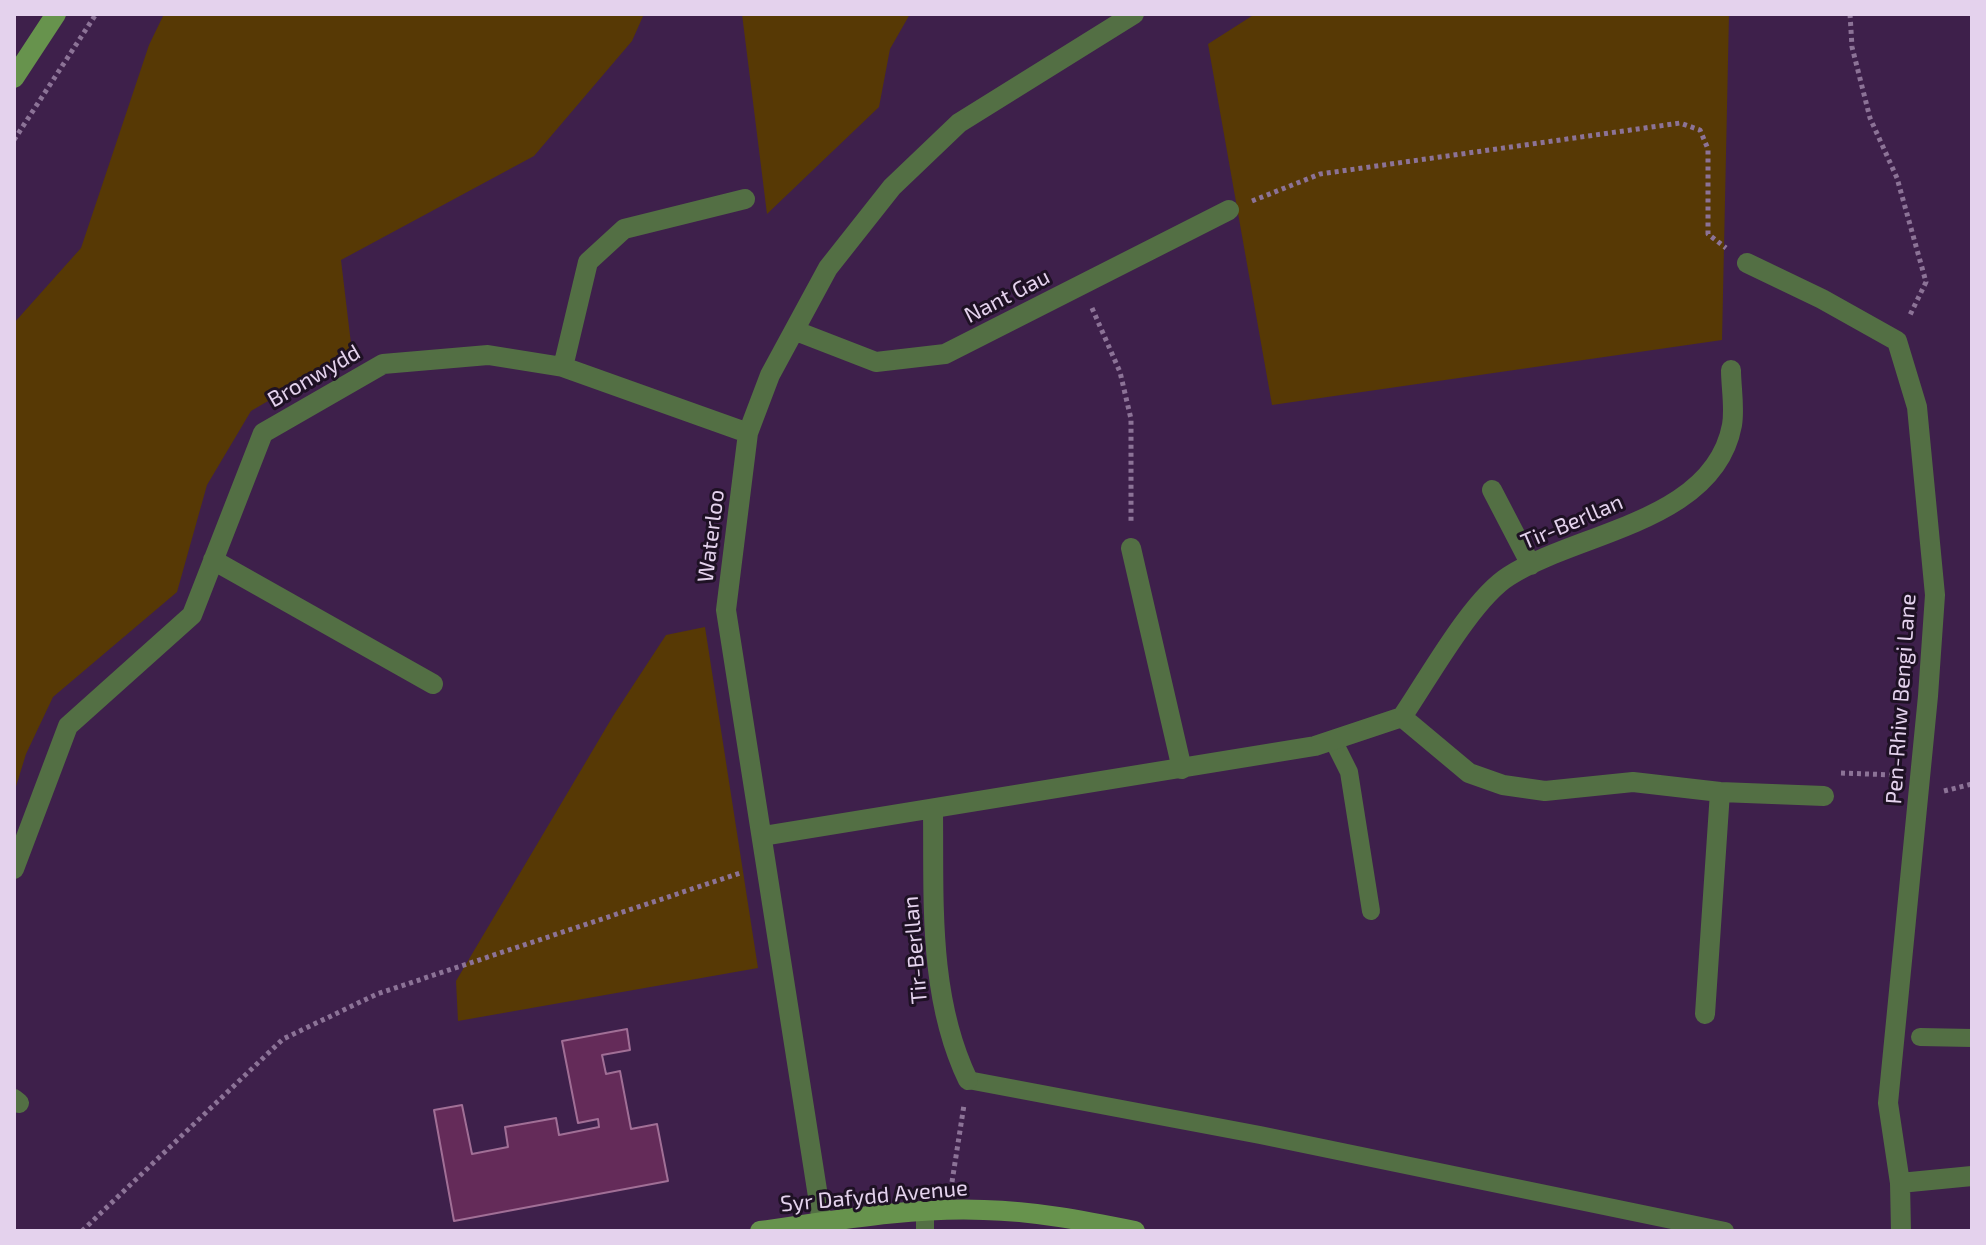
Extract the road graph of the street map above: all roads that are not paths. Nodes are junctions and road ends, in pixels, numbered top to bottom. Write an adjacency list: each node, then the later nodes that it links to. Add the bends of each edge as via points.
1 (56, 14): 3 (street)
2 (1134, 14): 7 (street, Waterloo, via 959,123 892,187 855,233 828,268)
3 (14, 78)
4 (745, 199): 8 (street, via 624,229 588,262)
5 (1229, 210): 7 (street, Nant Gau, via 945,354 876,362)
6 (1747, 263): 30 (street, Pen-Rhiw Bengi Lane, via 1897,341 1917,407 1935,595 1888,1103)
7 (796, 331): 10 (street, Waterloo, via 770,375)
8 (563, 367): 10 (street, Bronwydd); 13 (street, Bronwydd, via 488,355 383,364 263,433)
9 (1731, 370): 14 (street, Tir-Berllan, via 1732,425 1694,491 1635,523)
10 (748, 433): 22 (street, Waterloo, via 726,610)
11 (1492, 490): 14 (street)
12 (1131, 548): 18 (street)
13 (213, 560): 15 (street); 23 (street, Bronwydd, via 192,615 68,726)
14 (1531, 565): 16 (street, Tir-Berllan, via 1506,577 1476,609)
15 (433, 684)
16 (1402, 717): 17 (street); 19 (street, via 1469,773 1503,785 1545,791 1633,782)
17 (1333, 740): 18 (street); 24 (lane, via 1349,772)
18 (1182, 769): 21 (street)
19 (1720, 792): 20 (street); 25 (street)
20 (1824, 796)
21 (933, 811): 22 (street); 28 (street, Tir-Berllan, via 934,940 952,1047)
22 (763, 836): 31 (street, Waterloo)
23 (14, 869)
24 (1371, 911)
25 (1705, 1014)
26 (1920, 1037): 27 (lane)
27 (1972, 1038)
28 (968, 1080): 35 (lane)
29 (1972, 1176): 30 (street)
30 (1900, 1183): 36 (street, Pen-Rhiw Bengi Lane)
31 (822, 1222): 32 (street, Syr Dafydd Avenue); 33 (street, Syr Dafydd Avenue)
32 (925, 1222): 34 (street, Syr Dafydd Avenue, via 952,1211 983,1210 1052,1215)
33 (760, 1231)
34 (1135, 1231)
35 (1725, 1231)
36 (1901, 1231)

